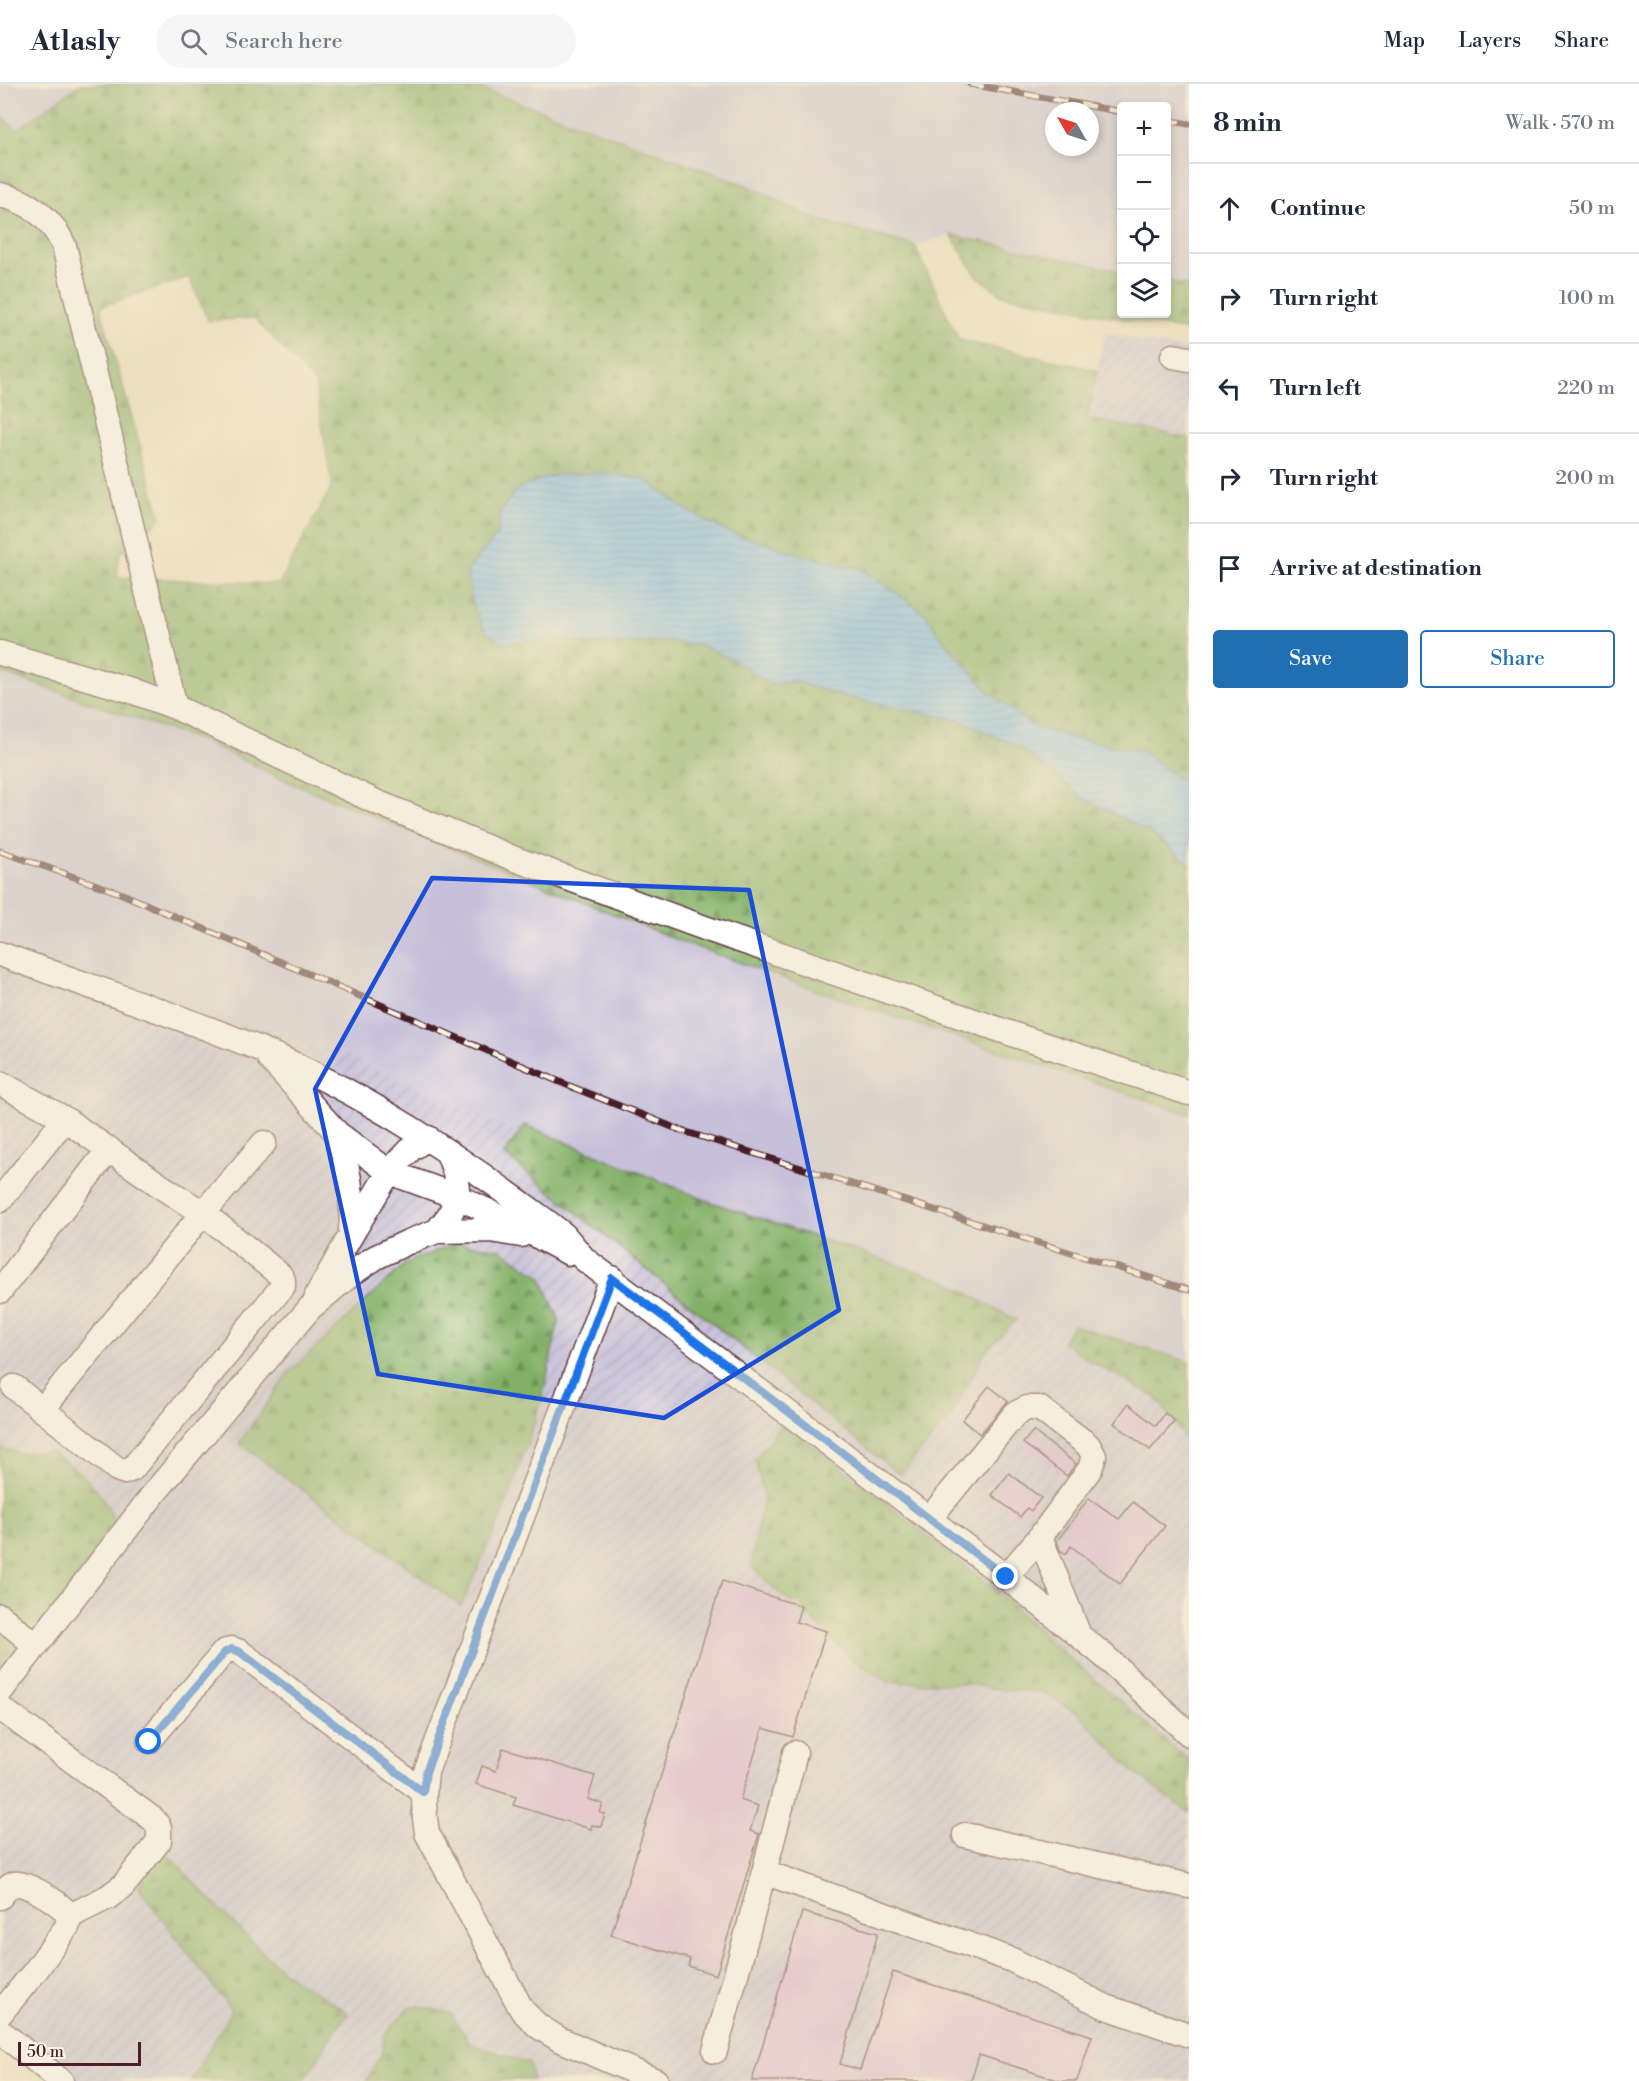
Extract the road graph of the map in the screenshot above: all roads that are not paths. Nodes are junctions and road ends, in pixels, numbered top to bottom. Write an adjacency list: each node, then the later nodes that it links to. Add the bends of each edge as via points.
1 (0, 195): 3 (street, via 38,211 64,246)
2 (0, 653): 3 (street)
3 (175, 707): 7 (street, via 366,798 515,859 713,931)
4 (0, 954): 5 (street)
5 (261, 1050): 9 (street); 10 (street, via 353,1094)
6 (0, 1083): 8 (street)
7 (1189, 1093)
8 (65, 1119): 12 (street); 16 (street)
9 (338, 1133): 14 (street); 19 (street, via 352,1187)
10 (428, 1138): 13 (street); 14 (street)
11 (264, 1143): 17 (street)
12 (109, 1149): 17 (street); 23 (street)
13 (448, 1153): 15 (street); 21 (street, via 547,1222)
14 (389, 1172): 15 (street); 19 (street)
15 (458, 1197): 18 (street); 20 (street)
16 (0, 1200)
17 (203, 1213): 26 (street); 26 (street, via 279,1274 282,1286 269,1302 132,1469 117,1469)
18 (437, 1231): 20 (street, via 490,1230); 24 (street, via 376,1257)
19 (351, 1235): 24 (street)
20 (549, 1243): 21 (street)
21 (584, 1258): 22 (street)
22 (612, 1278): 27 (street); 38 (street, via 426,1772)
23 (0, 1291)
24 (310, 1308): 32 (street, via 156,1491)
25 (14, 1387): 26 (street)
26 (42, 1410)
27 (930, 1518): 28 (street, via 1015,1414 1039,1408 1088,1445 1094,1456 1090,1469); 29 (street)
28 (1040, 1537): 29 (street); 31 (street)
29 (1006, 1577): 31 (street)
30 (0, 1616): 32 (street)
31 (1079, 1636): 35 (street)
32 (35, 1645): 33 (street)
33 (0, 1692)
34 (0, 1708): 43 (street, via 159,1827 159,1840 123,1886)
35 (1189, 1734)
36 (149, 1742): 38 (street, via 225,1652 232,1649)
37 (795, 1753): 40 (street)
38 (423, 1792): 49 (street, via 427,1833 522,2010 559,2039)
39 (965, 1835): 41 (street)
40 (764, 1872): 46 (street, via 1012,1960 1106,2007); 47 (street)
41 (1189, 1886)
42 (0, 1897): 43 (street, via 16,1883 24,1884 48,1897)
43 (68, 1917): 44 (street, via 68,1925)
44 (0, 2014)
45 (0, 2031): 48 (street)
46 (1189, 2035)
47 (715, 2051)
48 (61, 2081)
49 (656, 2081)

